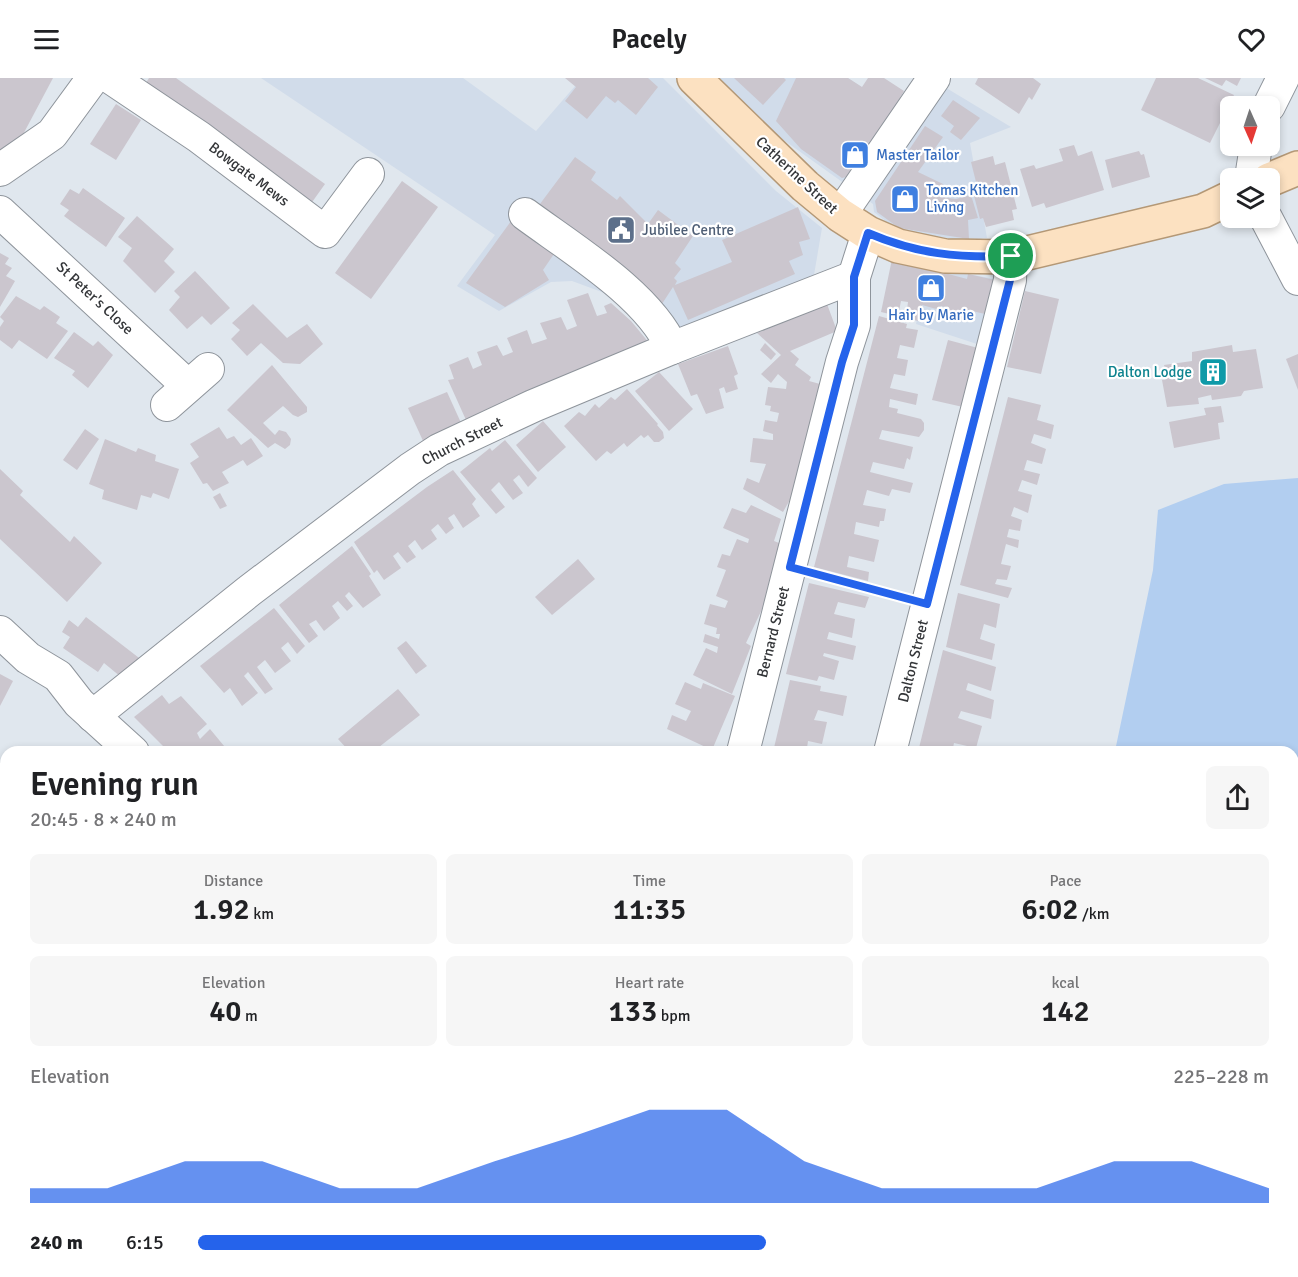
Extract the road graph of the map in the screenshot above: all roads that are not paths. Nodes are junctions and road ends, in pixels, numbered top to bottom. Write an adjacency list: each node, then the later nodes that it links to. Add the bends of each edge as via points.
1 (93, 78): 8 (street, via 52,134)
2 (111, 78): 9 (street, Bowgate Mews, via 200,137 325,232)
3 (694, 78): 14 (main road, Catherine Street)
4 (934, 78): 14 (street)
5 (1283, 78): 6 (street)
6 (1274, 96)
7 (1298, 168): 10 (main road)
8 (0, 170)
9 (368, 174)
10 (1280, 175)
11 (1220, 203): 17 (main road, Catherine Street, via 1203,211)
12 (0, 212): 21 (street, St Peter's Close)
13 (525, 214): 20 (street, via 636,298 664,329)
14 (840, 215): 16 (main road, Catherine Street)
15 (1271, 228): 19 (street)
16 (868, 233): 17 (main road, Catherine Street, via 898,246 945,256); 18 (street, Bernard Street)
17 (1011, 256): 26 (street, Dalton Street, via 1010,280)
18 (854, 277): 20 (street, Church Street); 25 (street, Bernard Street, via 854,325)
19 (1298, 279)
20 (672, 348): 23 (street, Church Street, via 439,450 249,591)
21 (188, 387)
22 (0, 632): 23 (street, via 28,658 58,676)
23 (93, 716): 24 (street)
24 (119, 746)
25 (744, 746)
26 (892, 746)

